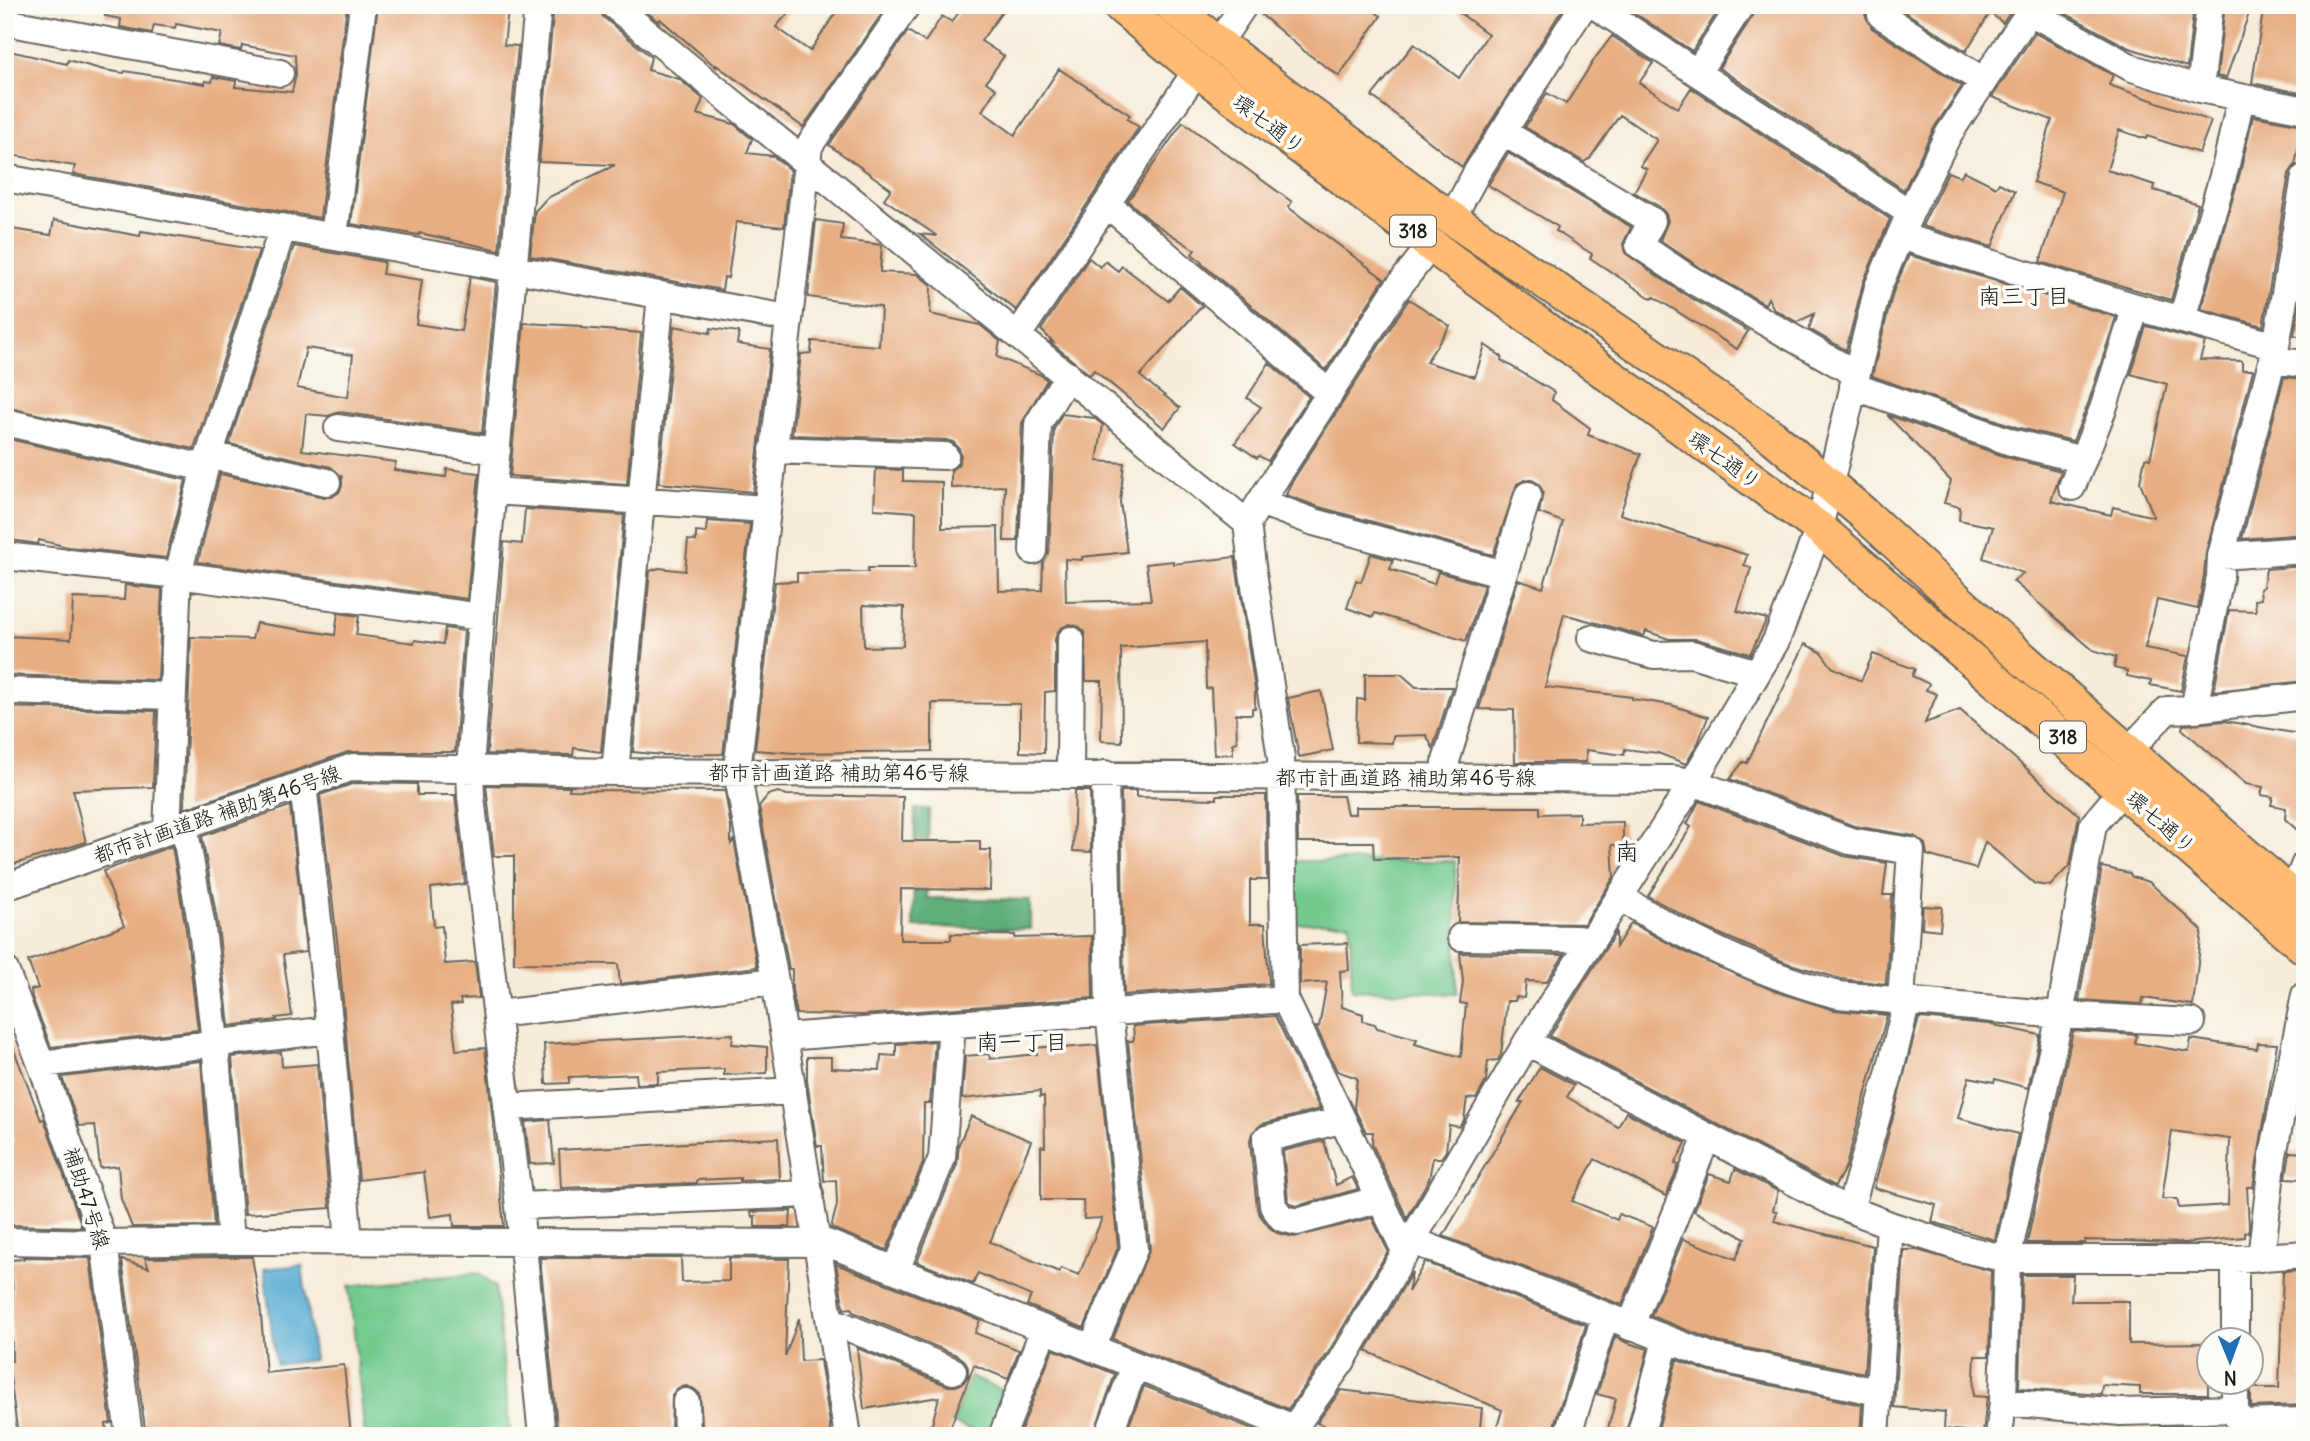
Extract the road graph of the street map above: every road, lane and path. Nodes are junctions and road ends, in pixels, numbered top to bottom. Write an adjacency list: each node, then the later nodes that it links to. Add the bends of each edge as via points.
1 (363, 5): 31 (street)
2 (538, 5): 33 (street)
3 (907, 5): 24 (street, via 809,146)
4 (1119, 5): 16 (main road, 環七通り / 318)
5 (1171, 5): 15 (main road, 環七通り / 318)
6 (1244, 5): 15 (street)
7 (1584, 5): 23 (street)
8 (1594, 5): 17 (street)
9 (1741, 5): 17 (street)
10 (1887, 5): 19 (street, via 1881,15)
11 (2210, 5): 20 (street)
12 (616, 6): 24 (street)
13 (2032, 8): 19 (street); 20 (street, via 2132,68)
14 (5, 22): 18 (street)
15 (1218, 44): 28 (main road, 環七通り / 318)
16 (1197, 70): 27 (street); 32 (main road, 環七通り / 318)
17 (1697, 72): 29 (street)
18 (280, 73)
19 (1983, 81): 29 (street, via 1948,135)
20 (2200, 89): 21 (street)
21 (2241, 98): 22 (street); 37 (street)
22 (2305, 110)
23 (1503, 132): 28 (street); 42 (street, via 1652,221 1639,245)
24 (807, 161): 36 (street); 38 (street)
25 (2305, 177): 39 (street)
26 (5, 178): 30 (street)
27 (1107, 204): 38 (street); 43 (street)
28 (1451, 218): 44 (main road, 環七通り / 318)
29 (1905, 225): 35 (street); 42 (street, via 1878,287)
30 (283, 227): 31 (street); 52 (street)
31 (334, 236): 33 (street)
32 (1430, 245): 43 (street); 48 (main road, 環七通り / 318)
33 (513, 271): 34 (street); 49 (street)
34 (661, 295): 36 (street); 58 (street)
35 (2136, 307): 37 (street); 51 (street)
36 (788, 318): 47 (street)
37 (2182, 319): 39 (street)
38 (1018, 335): 41 (street)
39 (2274, 353): 40 (street); 65 (street)
40 (2305, 364)
41 (1068, 375): 60 (street); 63 (street, via 1038,424)
42 (1854, 380): 51 (street, via 2011,442); 54 (street)
43 (1330, 394): 60 (street)
44 (1738, 411): 48 (main road); 54 (main road, 環七通り / 318)
45 (5, 422): 52 (street)
46 (338, 428): 49 (street)
47 (773, 450): 50 (street); 59 (street)
48 (1712, 450): 61 (main road, 環七通り / 318)
49 (496, 451): 56 (street)
50 (945, 456)
51 (2083, 460): 55 (street)
52 (207, 461): 53 (street); 67 (street)
53 (327, 482)
54 (1829, 484): 61 (street); 76 (main road, 環七通り / 318)
55 (2073, 486)
56 (493, 491): 58 (street); 68 (street)
57 (1528, 495): 66 (street)
58 (642, 501): 59 (street); 79 (street)
59 (767, 509): 78 (street)
60 (1254, 513): 66 (street, via 1314,522); 82 (street, via 1252,566)
61 (1819, 528): 71 (street, via 1776,641); 86 (main road, 環七通り / 318)
62 (2305, 550): 65 (street)
63 (1033, 551)
64 (5, 556): 67 (street)
65 (2221, 556): 75 (street)
66 (1504, 574): 83 (street, via 1446,761)
67 (178, 575): 68 (street); 73 (street)
68 (481, 617): 77 (street)
69 (1591, 638): 71 (street, via 1654,655 1692,654)
70 (1071, 640): 80 (street)
71 (1757, 673): 84 (street)
72 (5, 691): 73 (street)
73 (172, 696): 87 (street)
74 (2305, 696): 75 (street)
75 (2194, 709): 76 (street, via 2167,710)
76 (2128, 751): 91 (main road, 環七通り / 318)
77 (470, 769): 79 (street, 都市計画道路 補助第46号線); 85 (street, 都市計画道路 補助第46号線, via 353,767); 101 (street)
78 (737, 771): 79 (street, 都市計画道路 補助第46号線); 80 (street, 都市計画道路 補助第46号線); 96 (street)
79 (615, 772)
80 (1070, 774): 81 (street, 都市計画道路 補助第46号線)
81 (1105, 774): 82 (street, 都市計画道路 補助第46号線); 100 (street)
82 (1280, 776): 83 (street, 都市計画道路 補助第46号線); 98 (street)
83 (1446, 776): 84 (street, 都市計画道路 補助第46号線)
84 (1693, 782): 90 (street); 99 (street, 都市計画道路 補助第46号線, via 1850,841 1912,851)
85 (303, 784): 87 (street, 都市計画道路 補助第46号線); 105 (street)
86 (2123, 789): 94 (main road, 環七通り / 318); 102 (street, via 2093,825)
87 (176, 828): 89 (street, 都市計画道路 補助第46号線); 107 (street, via 202,928)
88 (2305, 864): 91 (street)
89 (5, 887)
90 (1620, 897): 93 (street); 99 (street, via 1681,934 1804,986 1838,995)
91 (2298, 901)
92 (1461, 937): 93 (street)
93 (1591, 941): 108 (street)
94 (2305, 948)
95 (5, 970): 109 (street, 補助47号線)
96 (775, 981): 101 (street); 106 (street)
97 (2305, 995): 128 (street)
98 (1285, 999): 100 (street); 112 (street)
99 (1903, 1000): 102 (street); 117 (street, via 1905,1013)
100 (1109, 1012): 104 (street); 136 (street, via 1135,1249)
101 (497, 1014): 111 (street)
102 (2060, 1016): 103 (street); 127 (street)
103 (2192, 1022)
104 (952, 1024): 106 (street); 129 (street, via 942,1158)
105 (330, 1030): 107 (street); 121 (street)
106 (784, 1037): 110 (street)
107 (215, 1042): 109 (street); 120 (street)
108 (1527, 1042): 113 (street); 125 (street)
109 (41, 1064): 124 (street, 補助47号線)
110 (793, 1091): 111 (street); 114 (street)
111 (507, 1107): 116 (street)
112 (1341, 1120): 115 (street); 115 (street, via 1266,1139 1273,1206 1282,1218 1297,1222)
113 (1707, 1137): 117 (street); 133 (street)
114 (810, 1194): 116 (street); 123 (street)
115 (1380, 1199): 125 (street)
116 (519, 1206): 122 (street)
117 (1850, 1209): 118 (street)
118 (1890, 1225): 127 (street); 139 (street)
119 (5, 1241): 124 (street)
120 (230, 1241): 121 (street); 124 (street)
121 (349, 1241): 122 (street)
122 (522, 1242): 123 (street); 147 (street)
123 (818, 1242): 129 (street); 131 (street)
124 (104, 1243): 146 (street, 補助47号線)
125 (1410, 1247): 130 (street); 145 (street, via 1342,1361)
126 (2305, 1254): 128 (street)
127 (2007, 1259): 128 (street); 142 (street)
128 (2248, 1259): 132 (street)
129 (896, 1269): 134 (street)
130 (1605, 1317): 133 (street); 152 (street)
131 (830, 1324): 138 (street); 149 (street)
132 (2237, 1326)
133 (1630, 1327): 135 (street)
134 (1044, 1329): 136 (street); 150 (street)
135 (1666, 1341): 139 (street, via 1713,1357); 153 (street)
136 (1092, 1348): 137 (street)
137 (1135, 1366): 145 (street); 151 (street)
138 (953, 1371)
139 (1878, 1392): 154 (street)
140 (2236, 1396): 144 (street)
141 (686, 1402): 148 (street)
142 (2003, 1402): 144 (street); 155 (street)
143 (2305, 1421): 144 (street)
144 (2238, 1423)
145 (1291, 1432)
146 (129, 1436)
147 (542, 1436)
148 (687, 1436)
149 (848, 1436)
150 (1002, 1436)
151 (1108, 1436)
152 (1569, 1436)
153 (1640, 1436)
154 (1876, 1436)
155 (1999, 1436)

